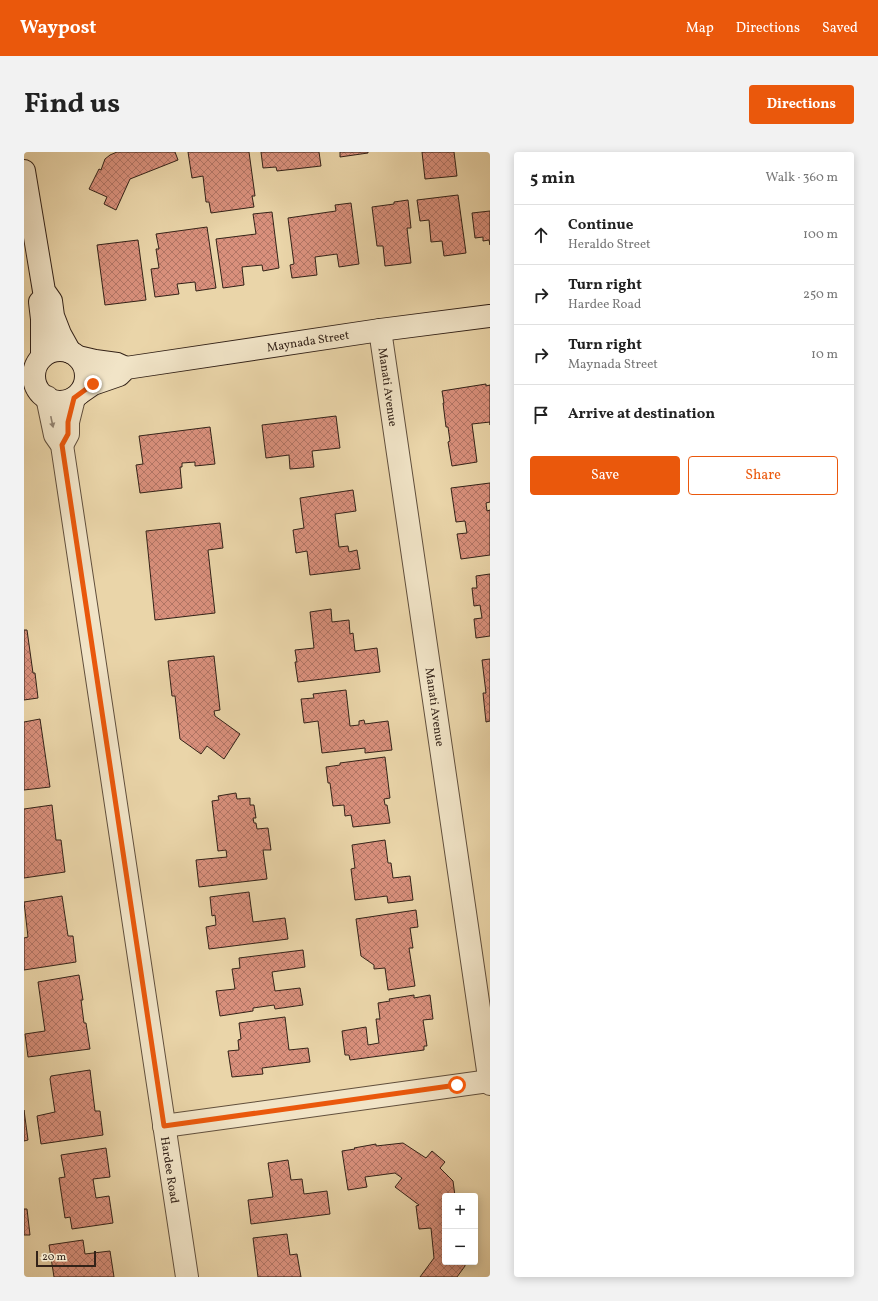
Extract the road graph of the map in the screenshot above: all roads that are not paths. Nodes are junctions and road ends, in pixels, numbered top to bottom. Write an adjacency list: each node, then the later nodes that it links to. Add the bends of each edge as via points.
1 (24, 171): 2 (street)
2 (44, 291): 5 (street, via 51,301 53,316 60,334); 6 (street, via 40,302 43,329)
3 (490, 316): 4 (street, Maynada Street)
4 (380, 330): 7 (street, Maynada Street); 11 (street, Manati Avenue)
5 (74, 354): 6 (street, via 58,349); 7 (street, Maynada Street); 9 (street, via 82,361 87,378 85,386)
6 (34, 364): 8 (street)
7 (126, 368): 9 (street, Maynada Street, via 119,375 93,384)
8 (37, 393): 9 (street, via 58,402); 10 (street, Hardee Road, one-way to 10)
9 (77, 396): 10 (street, Hardee Road, via 68,422 68,434)
10 (62, 445): 13 (street, Hardee Road)
11 (490, 1081): 12 (street, Manati Avenue); 13 (street)
12 (490, 1084)
13 (164, 1126): 14 (street, Hardee Road)
14 (186, 1277)

